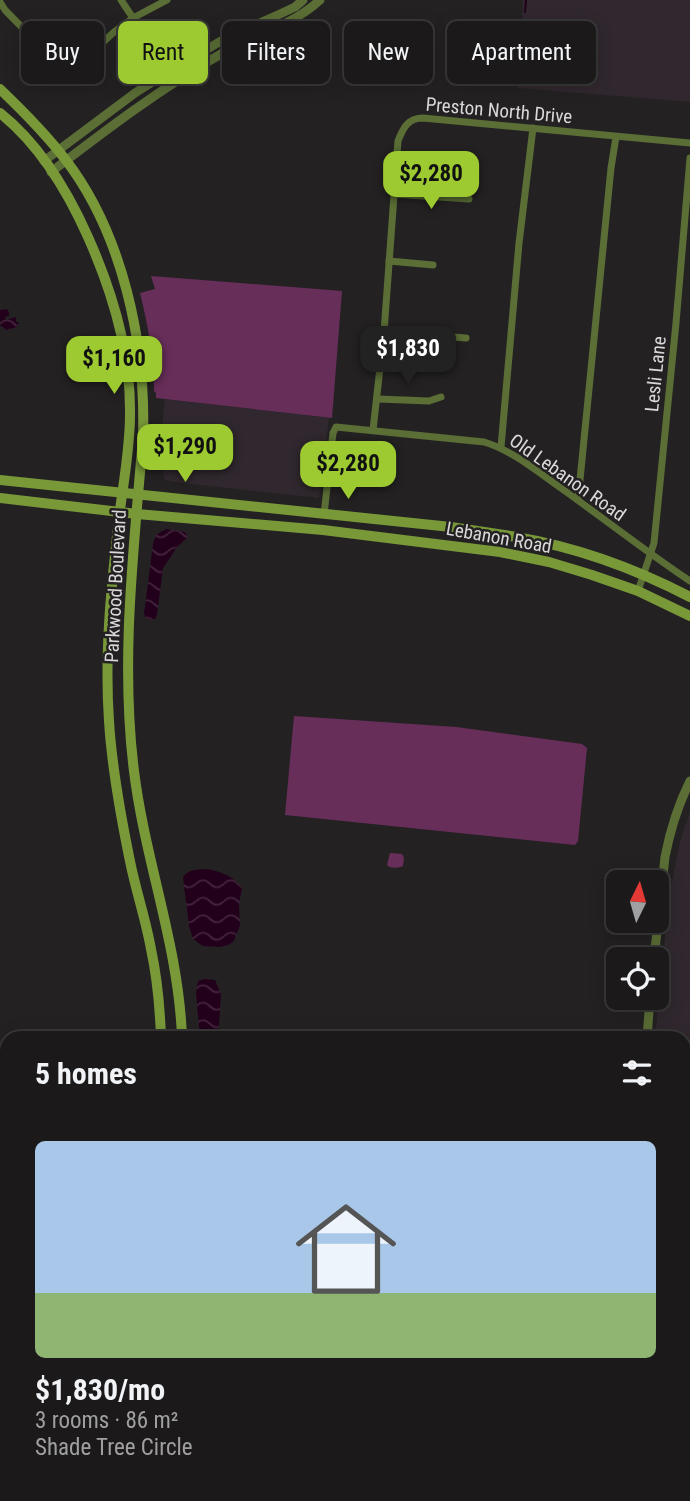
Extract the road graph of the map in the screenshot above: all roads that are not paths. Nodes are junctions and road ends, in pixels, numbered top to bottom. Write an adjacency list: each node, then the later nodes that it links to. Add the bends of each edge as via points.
1 (121, 0): 7 (street)
2 (167, 0): 7 (street)
3 (303, 0): 6 (street)
4 (320, 0): 9 (street)
5 (0, 2): 7 (street, via 45,51 65,64 98,47)
6 (279, 14): 8 (street); 10 (street)
7 (133, 18)
8 (282, 21)
9 (291, 21)
10 (208, 49)
11 (222, 53): 16 (street)
12 (150, 84): 22 (street)
13 (152, 84): 17 (street)
14 (155, 84): 16 (street)
15 (0, 89): 22 (main road, Parkwood Boulevard)
16 (164, 90): 17 (street)
17 (155, 96): 22 (street)
18 (0, 113): 24 (main road, Parkwood Boulevard)
19 (533, 128): 20 (street, Preston North Drive); 26 (street, Preston North Drive, via 415,118 403,127 398,141); 37 (street)
20 (616, 136): 21 (street, Preston North Drive); 42 (street)
21 (690, 143)
22 (62, 156): 24 (street); 25 (street); 30 (main road, Parkwood Boulevard, via 94,206)
23 (690, 158): 47 (street, Lesli Lane)
24 (44, 161): 25 (main road, Parkwood Boulevard)
25 (51, 172): 31 (main road, Parkwood Boulevard, via 81,221)
26 (394, 194): 27 (street); 28 (street, Preston North Drive)
27 (469, 200)
28 (389, 261): 29 (street); 32 (street, Preston North Drive)
29 (433, 265)
30 (127, 288): 31 (main road); 40 (main road, Parkwood Boulevard, via 144,395)
31 (111, 292): 39 (main road, Parkwood Boulevard, via 130,398)
32 (384, 332): 33 (street); 35 (street, Preston North Drive)
33 (466, 338)
34 (441, 397): 35 (street, via 429,401)
35 (378, 399): 36 (street, Preston North Drive)
36 (373, 430): 37 (street, Old Lebanon Road); 45 (street, Old Lebanon Road, via 336,427)
37 (501, 447): 42 (street, Old Lebanon Road)
38 (0, 480): 39 (main road, Lebanon Road)
39 (122, 494): 40 (main road, Lebanon Road); 43 (main road, Parkwood Boulevard)
40 (139, 495): 44 (main road, Parkwood Boulevard); 45 (main road, Lebanon Road)
41 (0, 498): 43 (main road, Lebanon Road)
42 (578, 500): 47 (street, Old Lebanon Road)
43 (120, 512): 44 (main road, Lebanon Road); 55 (main road, Parkwood Boulevard, via 107,681 113,771)
44 (137, 514): 46 (main road, Lebanon Road); 54 (main road, Parkwood Boulevard, via 128,642 129,723)
45 (324, 515): 46 (main road); 48 (main road, Lebanon Road, via 518,537 582,552)
46 (323, 530): 50 (main road, Lebanon Road, via 521,556)
47 (650, 555): 48 (street, Lesli Lane); 49 (street, Old Lebanon Road)
48 (644, 575): 50 (street, Lesli Lane); 51 (main road, Lebanon Road)
49 (690, 581)
50 (638, 591): 52 (main road, Lebanon Road)
51 (690, 597)
52 (690, 616)
53 (690, 781): 56 (street, via 668,841)
54 (151, 861): 55 (main road); 57 (main road, Parkwood Boulevard)
55 (131, 865): 58 (main road, Parkwood Boulevard)
56 (655, 947)
57 (174, 971): 58 (main road); 61 (main road, Parkwood Boulevard)
58 (155, 974): 60 (main road, Parkwood Boulevard)
59 (649, 1010): 62 (street)
60 (160, 1031)
61 (182, 1031)
62 (648, 1031)

